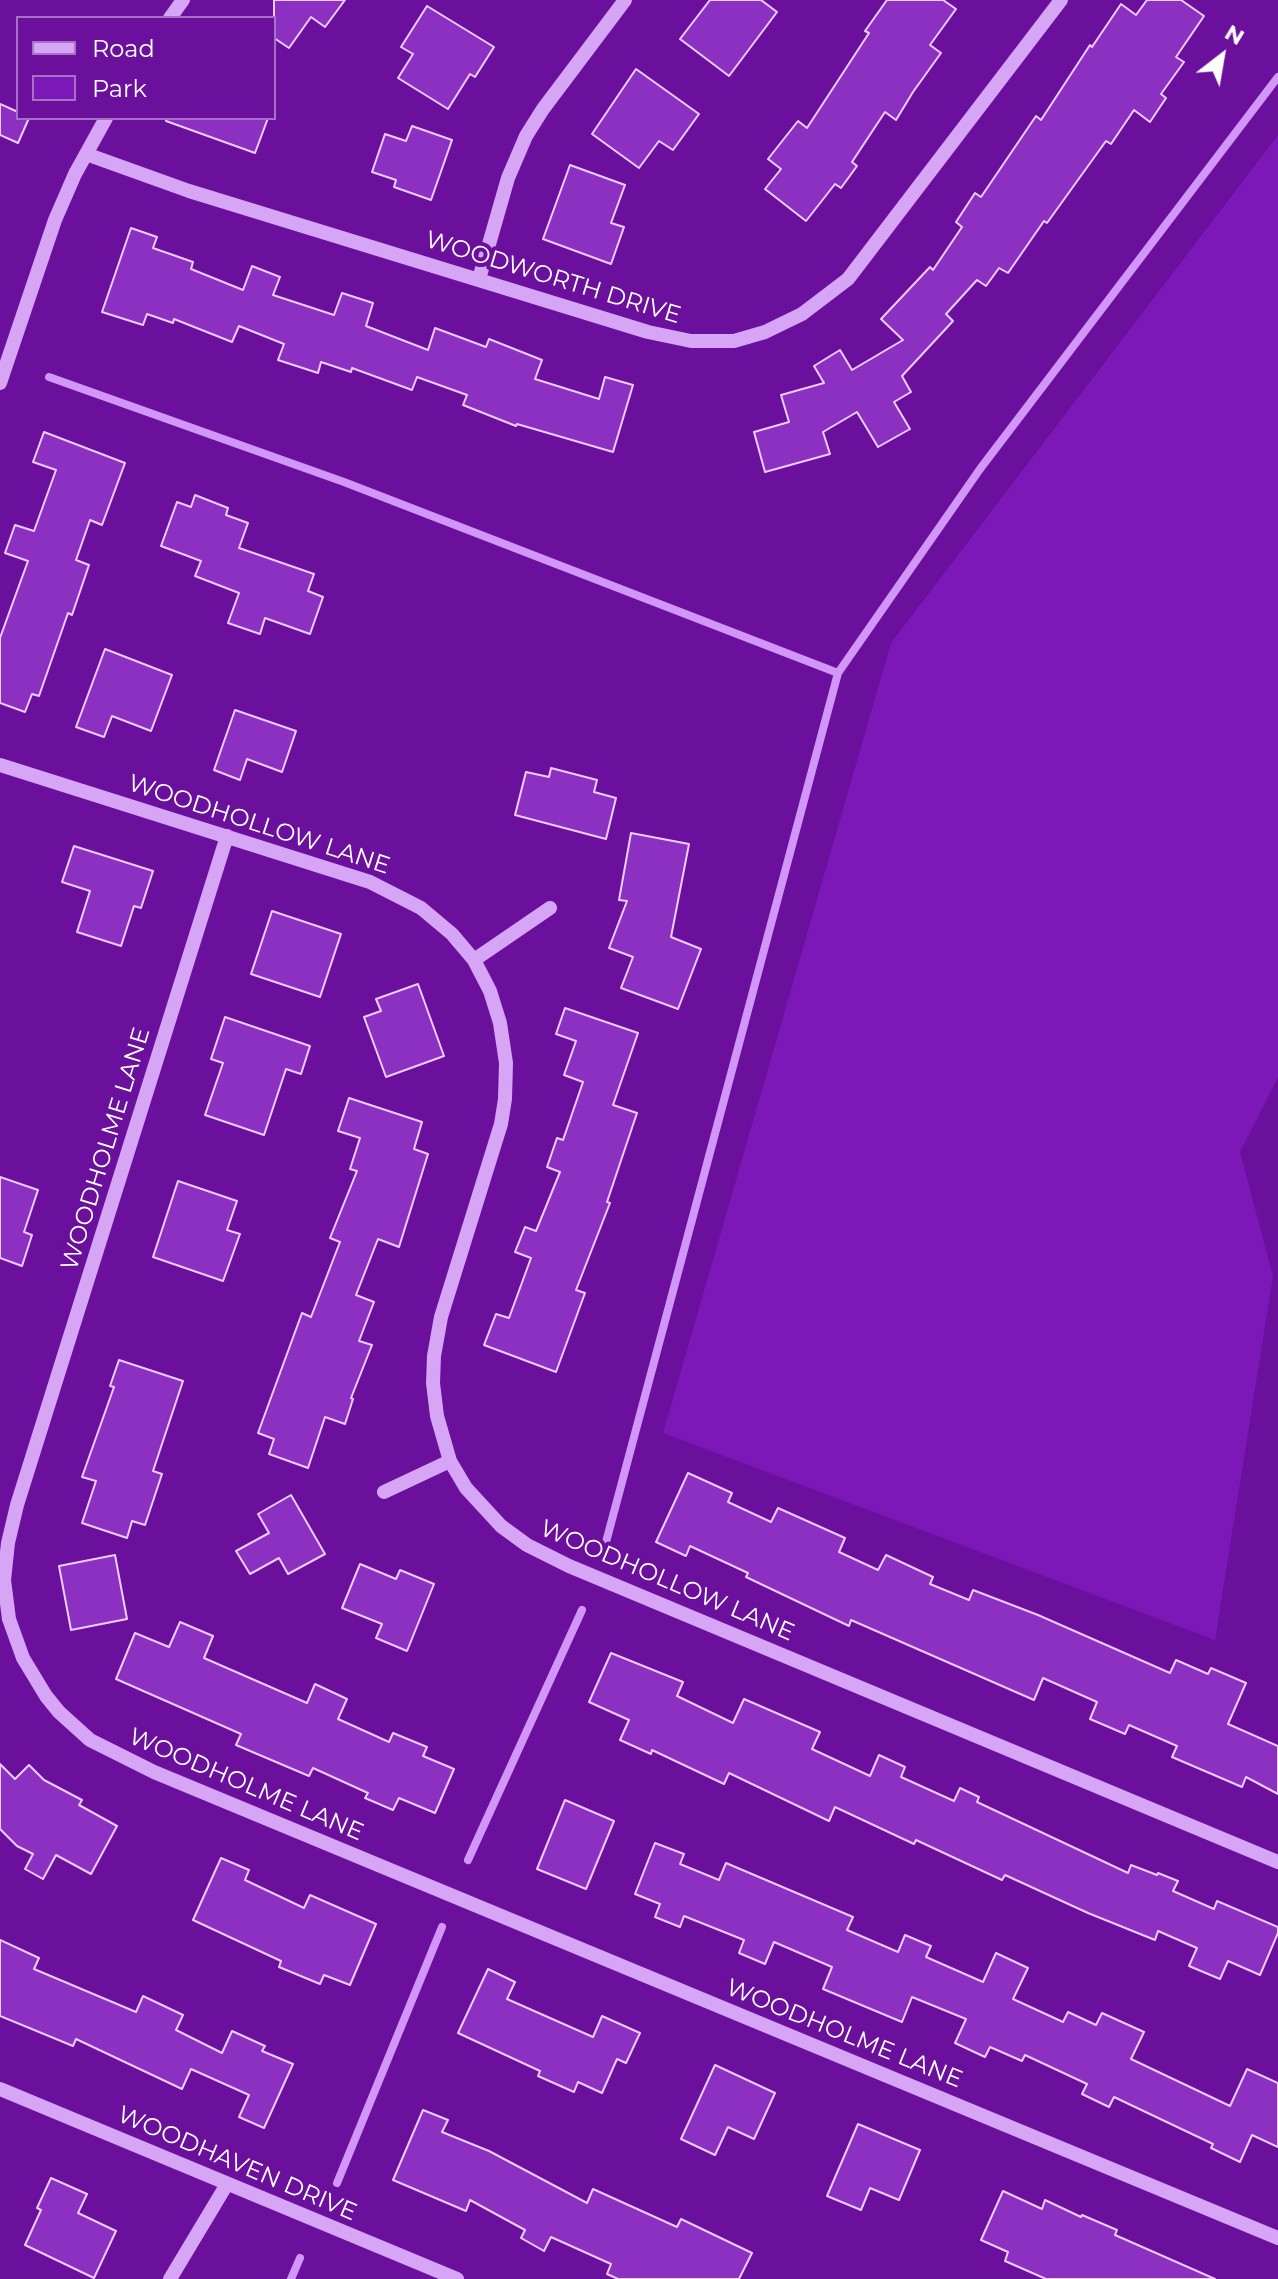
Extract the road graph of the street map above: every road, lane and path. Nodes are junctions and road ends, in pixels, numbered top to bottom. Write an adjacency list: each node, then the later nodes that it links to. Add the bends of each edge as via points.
1 (163, 0): 4 (street)
2 (625, 0): 7 (street, via 526,136)
3 (1061, 0): 7 (street, WOODWORTH DRIVE, via 848,279 785,323 734,341 691,341)
4 (176, 9)
5 (105, 120): 6 (street)
6 (86, 154): 7 (street, WOODWORTH DRIVE, via 189,191); 8 (street, via 42,255)
7 (479, 279)
8 (0, 383)
9 (0, 765): 10 (street, WOODHOLLOW LANE)
10 (227, 836): 12 (street, WOODHOLLOW LANE, via 387,890 437,920); 18 (street, WOODHOLME LANE, via 8,1543 4,1580 9,1619 23,1658 46,1696 90,1740 154,1772)
11 (550, 908): 12 (street)
12 (474, 960): 13 (street, WOODHOLLOW LANE, via 500,1023 506,1086 501,1124 436,1343 434,1399)
13 (450, 1461): 14 (street); 15 (street, WOODHOLLOW LANE, via 487,1513 544,1555)
14 (384, 1492)
15 (1278, 1862)
16 (0, 2089): 17 (street, WOODHAVEN DRIVE)
17 (227, 2184): 19 (street); 20 (street, WOODHAVEN DRIVE)
18 (1278, 2238)
19 (170, 2279)
20 (457, 2279)

